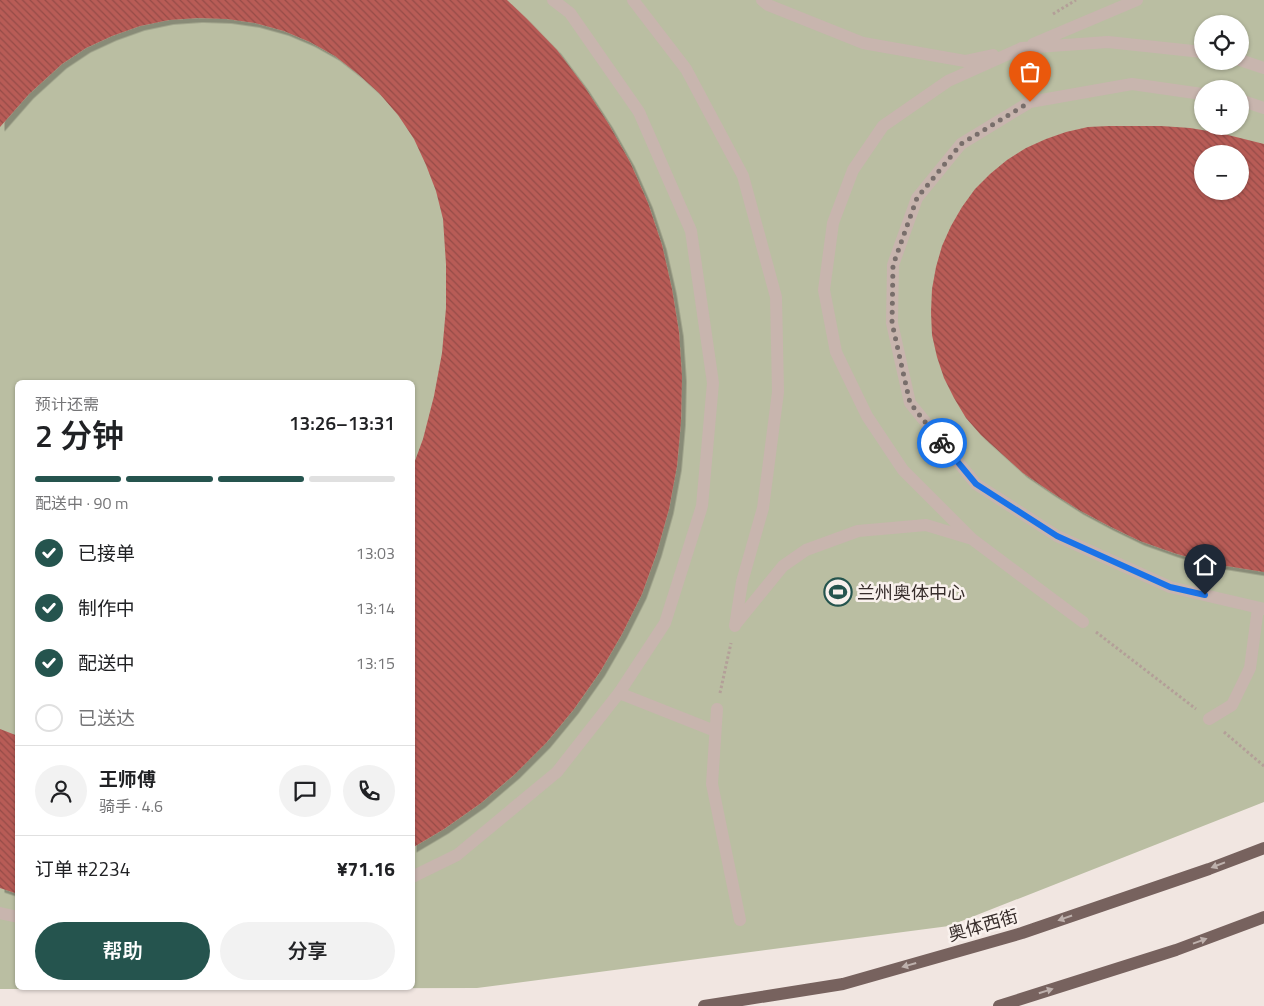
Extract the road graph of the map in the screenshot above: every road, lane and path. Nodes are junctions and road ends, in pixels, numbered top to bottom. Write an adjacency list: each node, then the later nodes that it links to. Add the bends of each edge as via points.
1 (553, 0): 16 (street, via 570,13 638,112 690,231 713,383 702,506 665,623)
2 (633, 0): 15 (street, via 686,69 743,176 776,297 776,412 763,508 742,582)
3 (762, 0): 5 (street, via 873,45 965,61)
4 (1137, 0): 5 (street, bridge)
5 (1022, 48): 6 (street, bridge, via 1108,42); 12 (street, via 948,81 883,126 853,170 833,223 824,290 836,352 867,416 903,470)
6 (1194, 51)
7 (1249, 63): 8 (street)
8 (1264, 68)
9 (1194, 93): 13 (street, via 1132,84 1030,102 961,144 917,198 893,265 892,323 910,403 976,484 1057,536 1170,587)
10 (1249, 103): 11 (street)
11 (1264, 108)
12 (972, 539): 14 (street); 15 (street, via 926,525 858,531 806,550 783,566)
13 (1261, 609): 18 (street, via 1250,668 1232,705)
14 (1083, 622): 18 (path)
15 (735, 626): 17 (path)
16 (619, 694): 19 (street); 22 (street, via 557,772 457,855)
17 (717, 708): 19 (street)
18 (1209, 719): 20 (path)
19 (715, 731): 26 (street, via 712,784)
20 (1264, 766)
21 (1264, 848): 27 (main road, 奥体西街, one-way to 27, via 1022,933 843,984)
22 (415, 876)
23 (0, 913): 24 (street)
24 (15, 916)
25 (1264, 918): 28 (main road, one-way to 25, via 1176,950)
26 (740, 920)
27 (704, 1006)
28 (999, 1006)

